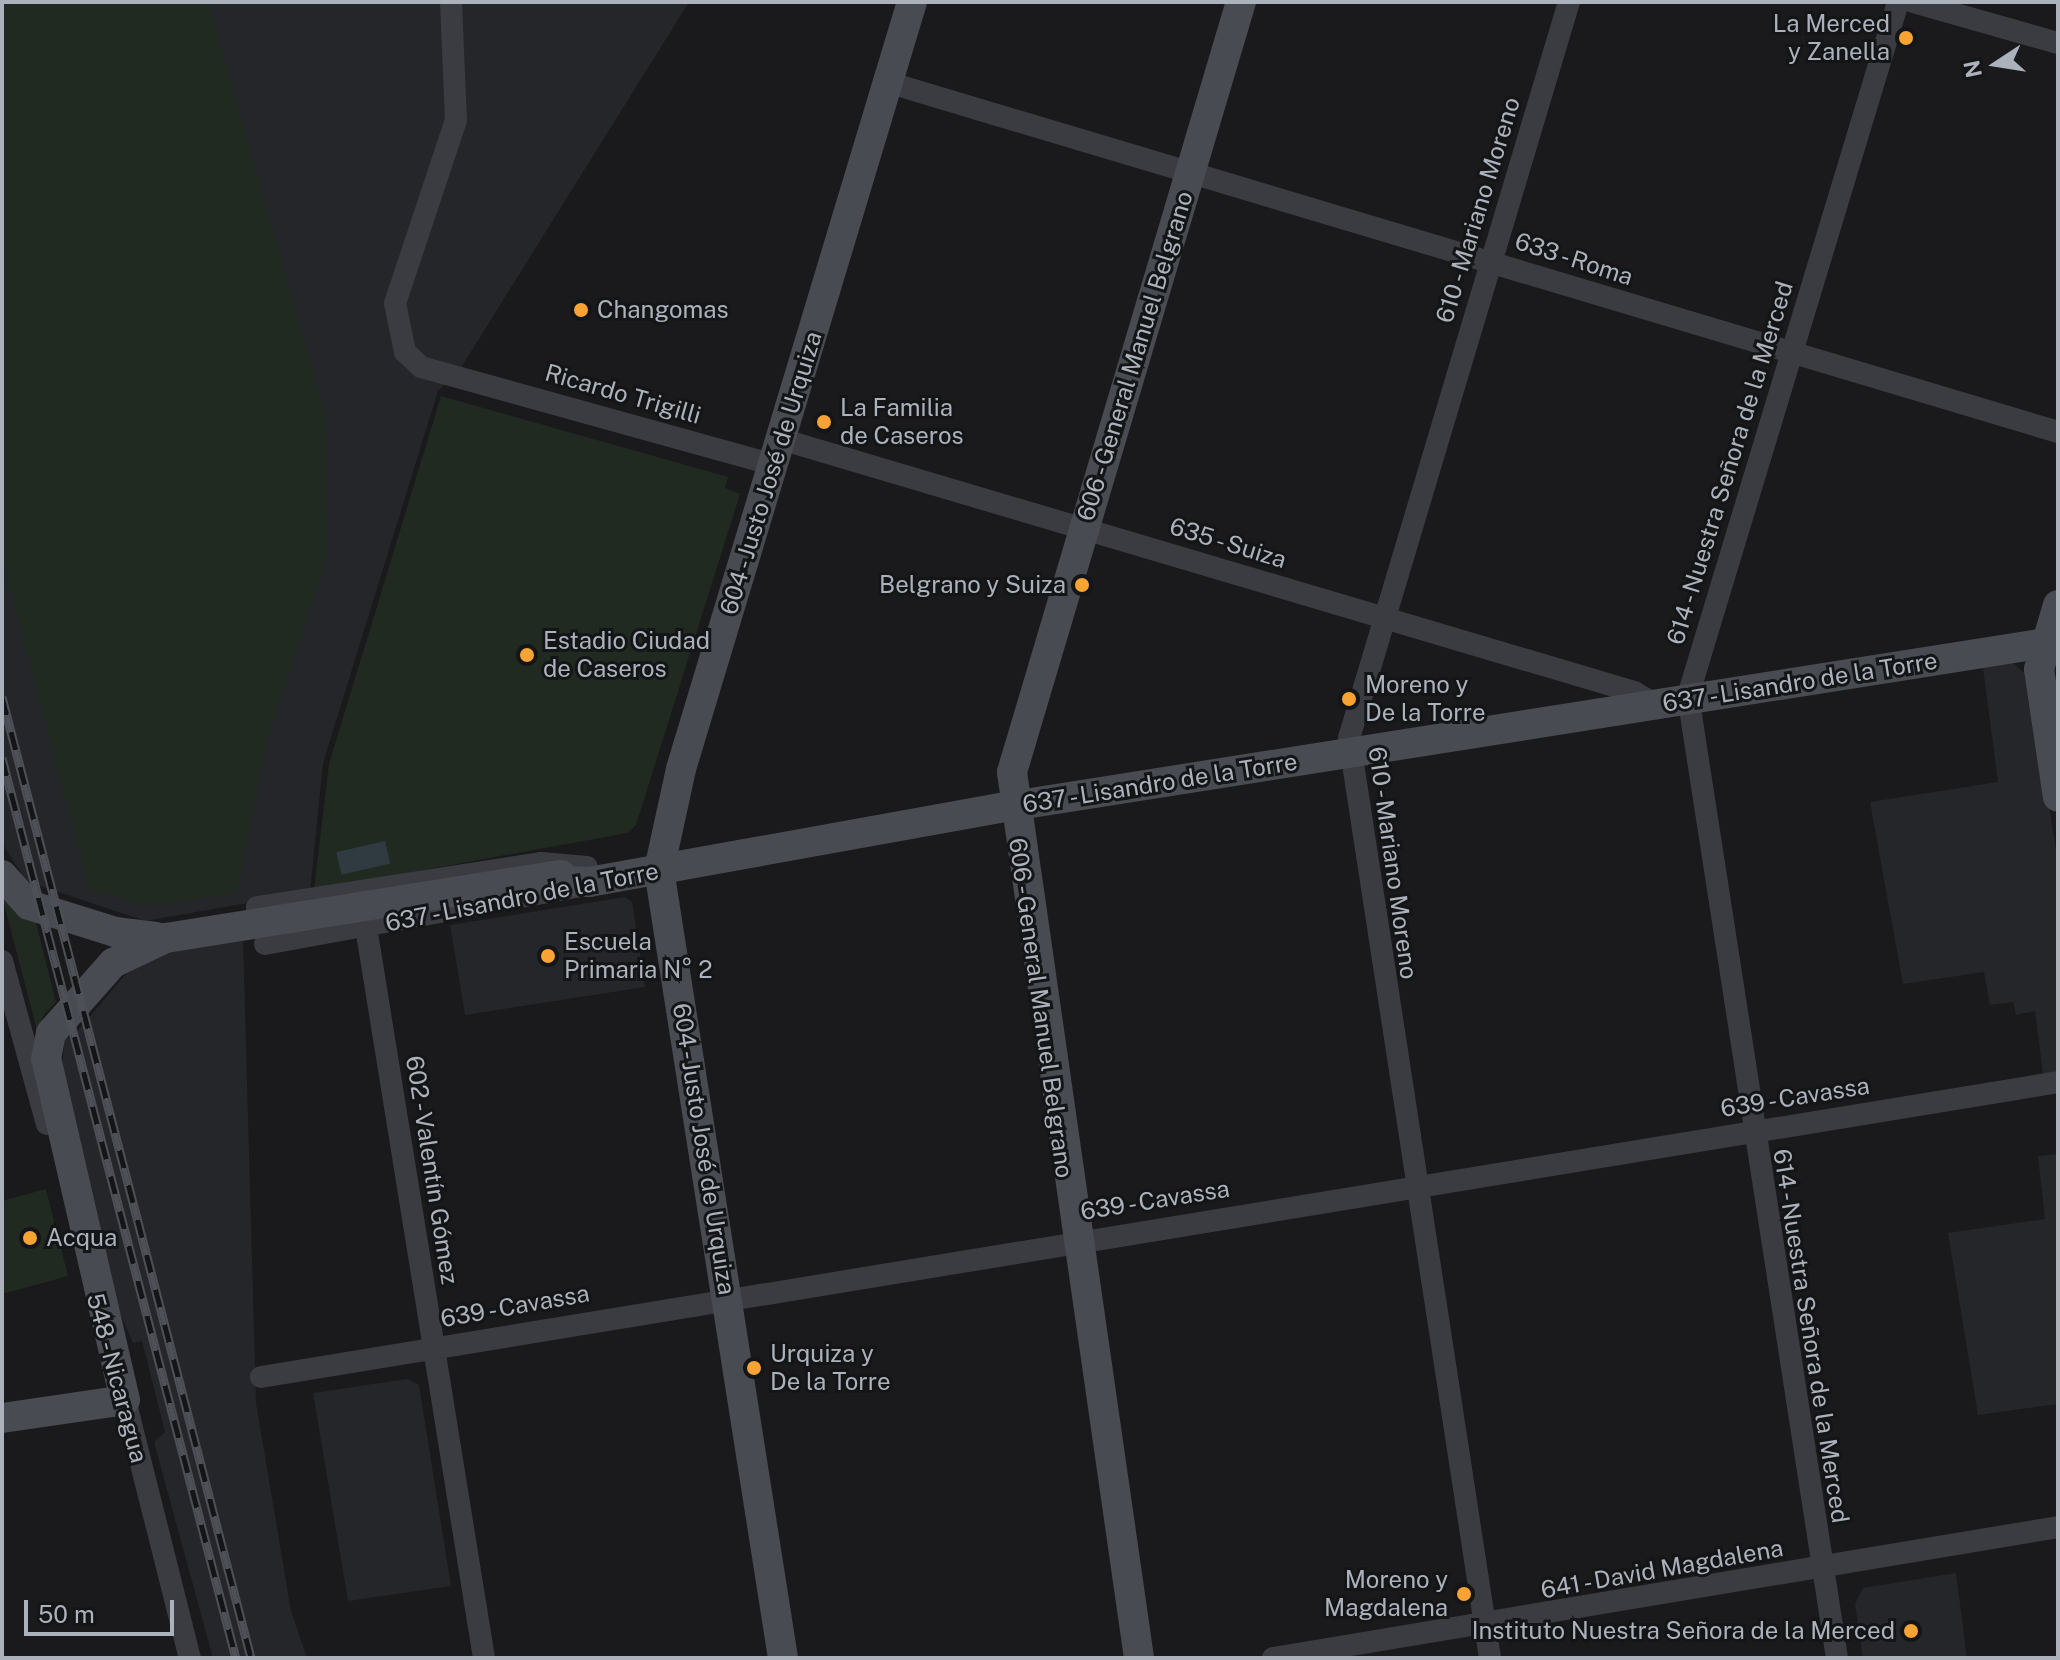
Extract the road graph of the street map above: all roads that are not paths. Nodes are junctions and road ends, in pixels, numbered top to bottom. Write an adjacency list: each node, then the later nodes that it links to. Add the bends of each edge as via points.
1 (451, 2): 13 (street, Ricardo Trigilli, via 456,120 395,319 411,361)
2 (912, 2): 8 (street, 604 - Justo José de Urquiza)
3 (1241, 2): 9 (street, 606 - General Manuel Belgrano)
4 (1569, 2): 10 (street, 610 - Mariano Moreno)
5 (1898, 2): 11 (street, 614 - Nuestra Señora de la Merced)
6 (1913, 2): 7 (street)
7 (2058, 43)
8 (887, 82): 9 (street, 633 - Roma); 13 (street, 604 - Justo José de Urquiza)
9 (1190, 172): 10 (street, 633 - Roma); 14 (street, 606 - General Manuel Belgrano)
10 (1490, 259): 11 (street, 633 - Roma); 16 (street, 610 - Mariano Moreno)
11 (1791, 353): 12 (street, 633 - Roma); 18 (street, 614 - Nuestra Señora de la Merced)
12 (2058, 432)
13 (779, 452): 14 (street, 635 - Suiza); 21 (street, 604 - Justo José de Urquiza)
14 (1084, 527): 16 (street, 635 - Suiza); 23 (street, 606 - General Manuel Belgrano, via 1012,772)
15 (2058, 605): 17 (street)
16 (1385, 617): 19 (street, 635 - Suiza, via 1634,692); 20 (street, 610 - Mariano Moreno)
17 (2049, 642): 18 (street, 637 - Lisandro de la Torre); 22 (street)
18 (1688, 696): 19 (street, 637 - Lisandro de la Torre); 33 (street, 614 - Nuestra Señora de la Merced)
19 (1655, 704): 20 (street, 637 - Lisandro de la Torre)
20 (1349, 753): 23 (street, 637 - Lisandro de la Torre); 34 (street, 610 - Mariano Moreno)
21 (681, 769): 24 (street, 604 - Justo José de Urquiza); 26 (street, via 644,850)
22 (2058, 797)
23 (1012, 806): 24 (street, 637 - Lisandro de la Torre); 35 (street, 606 - General Manuel Belgrano)
24 (659, 870): 26 (street, 637 - Lisandro de la Torre); 36 (street, 604 - Justo José de Urquiza)
25 (2, 875): 29 (street, via 29,905 115,932)
26 (588, 875): 27 (street, 637 - Lisandro de la Torre, via 541,863); 28 (street, 637 - Lisandro de la Torre, via 547,897); 29 (street)
27 (257, 907)
28 (366, 927): 30 (street, 637 - Lisandro de la Torre); 37 (street, 602 - Valentín Gómez)
29 (166, 938): 38 (street, via 113,963 48,1045 48,1078 110,1315)
30 (265, 944)
31 (3, 968): 38 (street, 548 - Nicaragua)
32 (2058, 1082): 33 (street, 639 - Cavassa)
33 (1751, 1130): 34 (street, 639 - Cavassa); 43 (street, 614 - Nuestra Señora de la Merced)
34 (1413, 1185): 35 (street, 639 - Cavassa); 44 (street, 610 - Mariano Moreno)
35 (1074, 1239): 36 (street, 639 - Cavassa); 48 (street, 606 - General Manuel Belgrano)
36 (727, 1298): 37 (street, 639 - Cavassa); 47 (street, 604 - Justo José de Urquiza)
37 (435, 1346): 39 (street, 639 - Cavassa); 46 (street, 602 - Valentín Gómez)
38 (111, 1357): 40 (street, 548 - Nicaragua)
39 (261, 1377)
40 (125, 1400): 41 (street); 45 (street, 548 - Nicaragua)
41 (2, 1418)
42 (2058, 1527): 43 (street, 641 - David Magdalena)
43 (1823, 1568): 44 (street, 641 - David Magdalena); 51 (street, 614 - Nuestra Señora de la Merced)
44 (1485, 1625): 49 (street, 641 - David Magdalena); 50 (street, 610 - Mariano Moreno)
45 (190, 1658)
46 (484, 1658)
47 (783, 1658)
48 (1139, 1658)
49 (1273, 1658)
50 (1490, 1658)
51 (1837, 1658)

